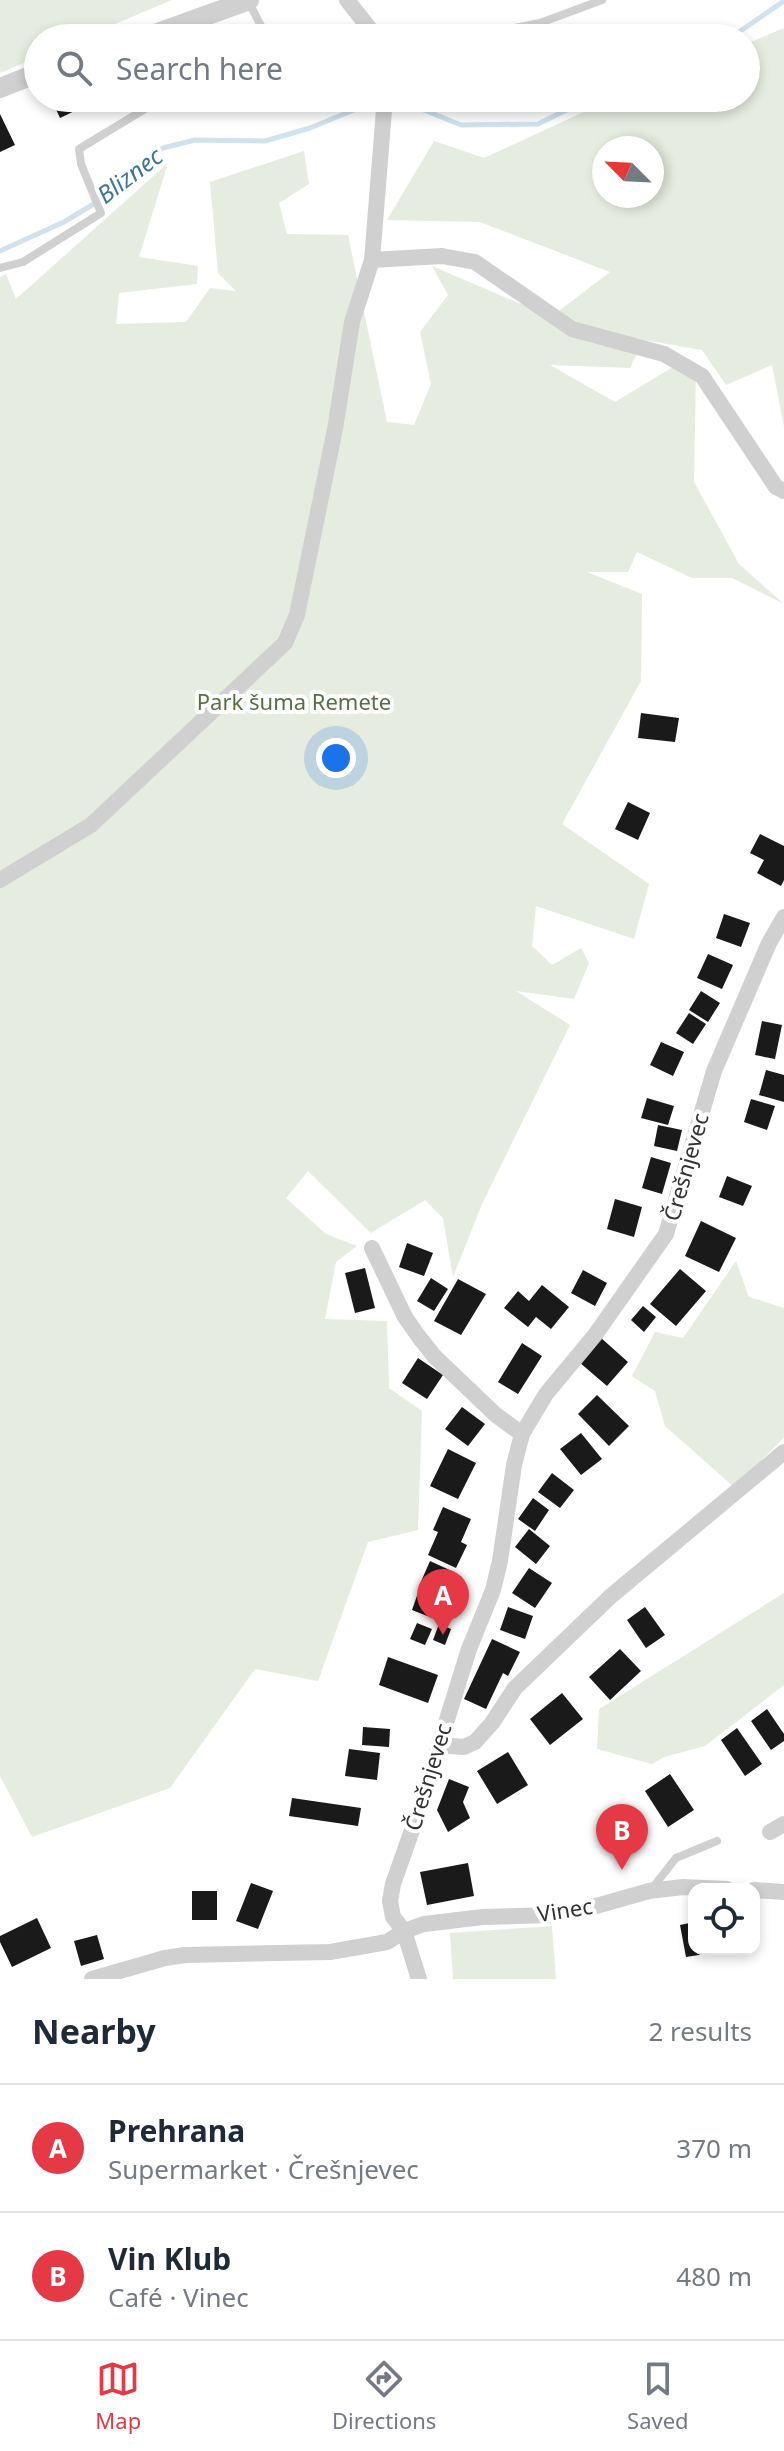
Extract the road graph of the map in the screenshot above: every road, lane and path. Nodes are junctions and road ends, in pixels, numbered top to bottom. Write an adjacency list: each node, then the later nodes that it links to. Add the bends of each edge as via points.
1 (248, 0): 4 (street); 5 (lane)
2 (347, 0): 6 (street)
3 (602, 0): 7 (lane)
4 (182, 24)
5 (259, 24)
6 (366, 24)
7 (535, 24)
8 (24, 79): 9 (street)
9 (0, 88)
10 (140, 112): 13 (lane, via 79,149 101,213 23,262)
11 (384, 112): 12 (street)
12 (372, 260): 14 (street, via 442,256 475,262 572,329 664,354 702,376 776,487); 15 (street, via 352,322 297,615 285,643 91,825)
13 (0, 268)
14 (784, 491)
15 (0, 880)
16 (784, 917): 18 (street, Črešnjevec, via 714,1071 666,1234)
17 (372, 1248): 18 (street, via 405,1317 434,1356)
18 (522, 1434): 20 (street, Črešnjevec, via 493,1590)
19 (784, 1452): 20 (street, via 611,1596 515,1688 475,1742 464,1747)
20 (438, 1745): 26 (street, Črešnjevec, via 393,1884 393,1917)
21 (717, 1841): 24 (lane, via 676,1858)
22 (688, 1887): 24 (street, Vinec)
23 (760, 1890): 25 (street)
24 (649, 1891): 26 (street, Vinec, via 553,1915 451,1920)
25 (784, 1892)
26 (404, 1931): 27 (street, Vinec, via 366,1947 185,1955); 28 (street)
27 (92, 1979)
28 (419, 1979)

